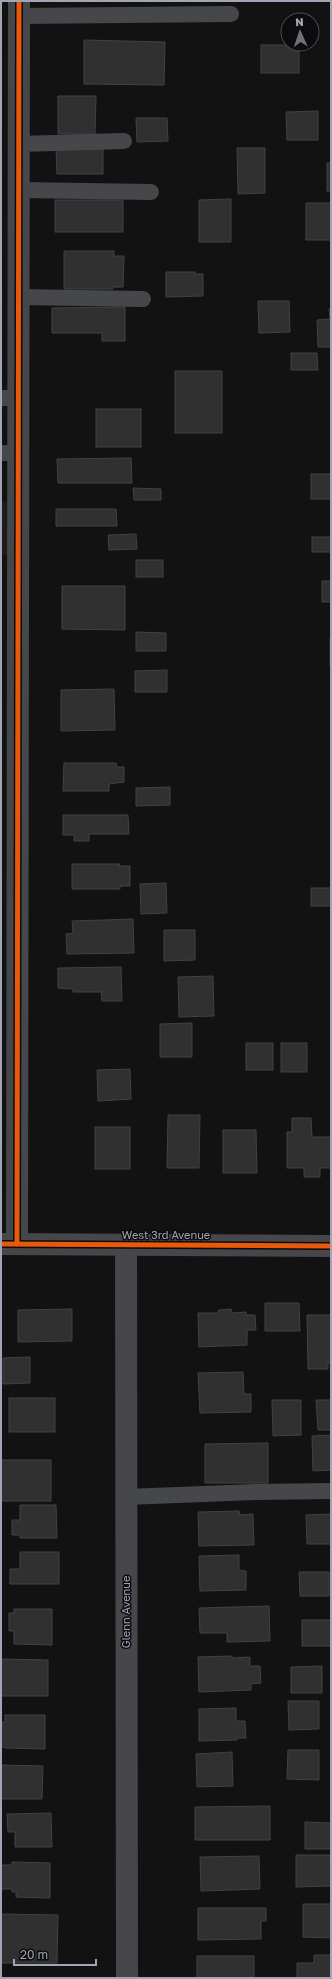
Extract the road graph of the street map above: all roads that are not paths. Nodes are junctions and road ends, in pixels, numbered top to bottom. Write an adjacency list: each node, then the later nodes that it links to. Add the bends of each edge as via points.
1 (19, 8): 2 (lane); 4 (street)
2 (231, 14)
3 (124, 141): 4 (lane)
4 (18, 144): 5 (street)
5 (18, 190): 6 (lane); 7 (street)
6 (151, 192)
7 (18, 297): 8 (lane); 9 (street)
8 (143, 299)
9 (9, 398): 10 (street)
10 (9, 453): 11 (street)
11 (9, 1244): 12 (street, West 3rd Avenue)
12 (126, 1245): 13 (street, West 3rd Avenue); 15 (street, Glenn Avenue)
13 (331, 1246)
14 (331, 1491): 15 (lane)
15 (126, 1497): 16 (street, Glenn Avenue)
16 (127, 1978)

